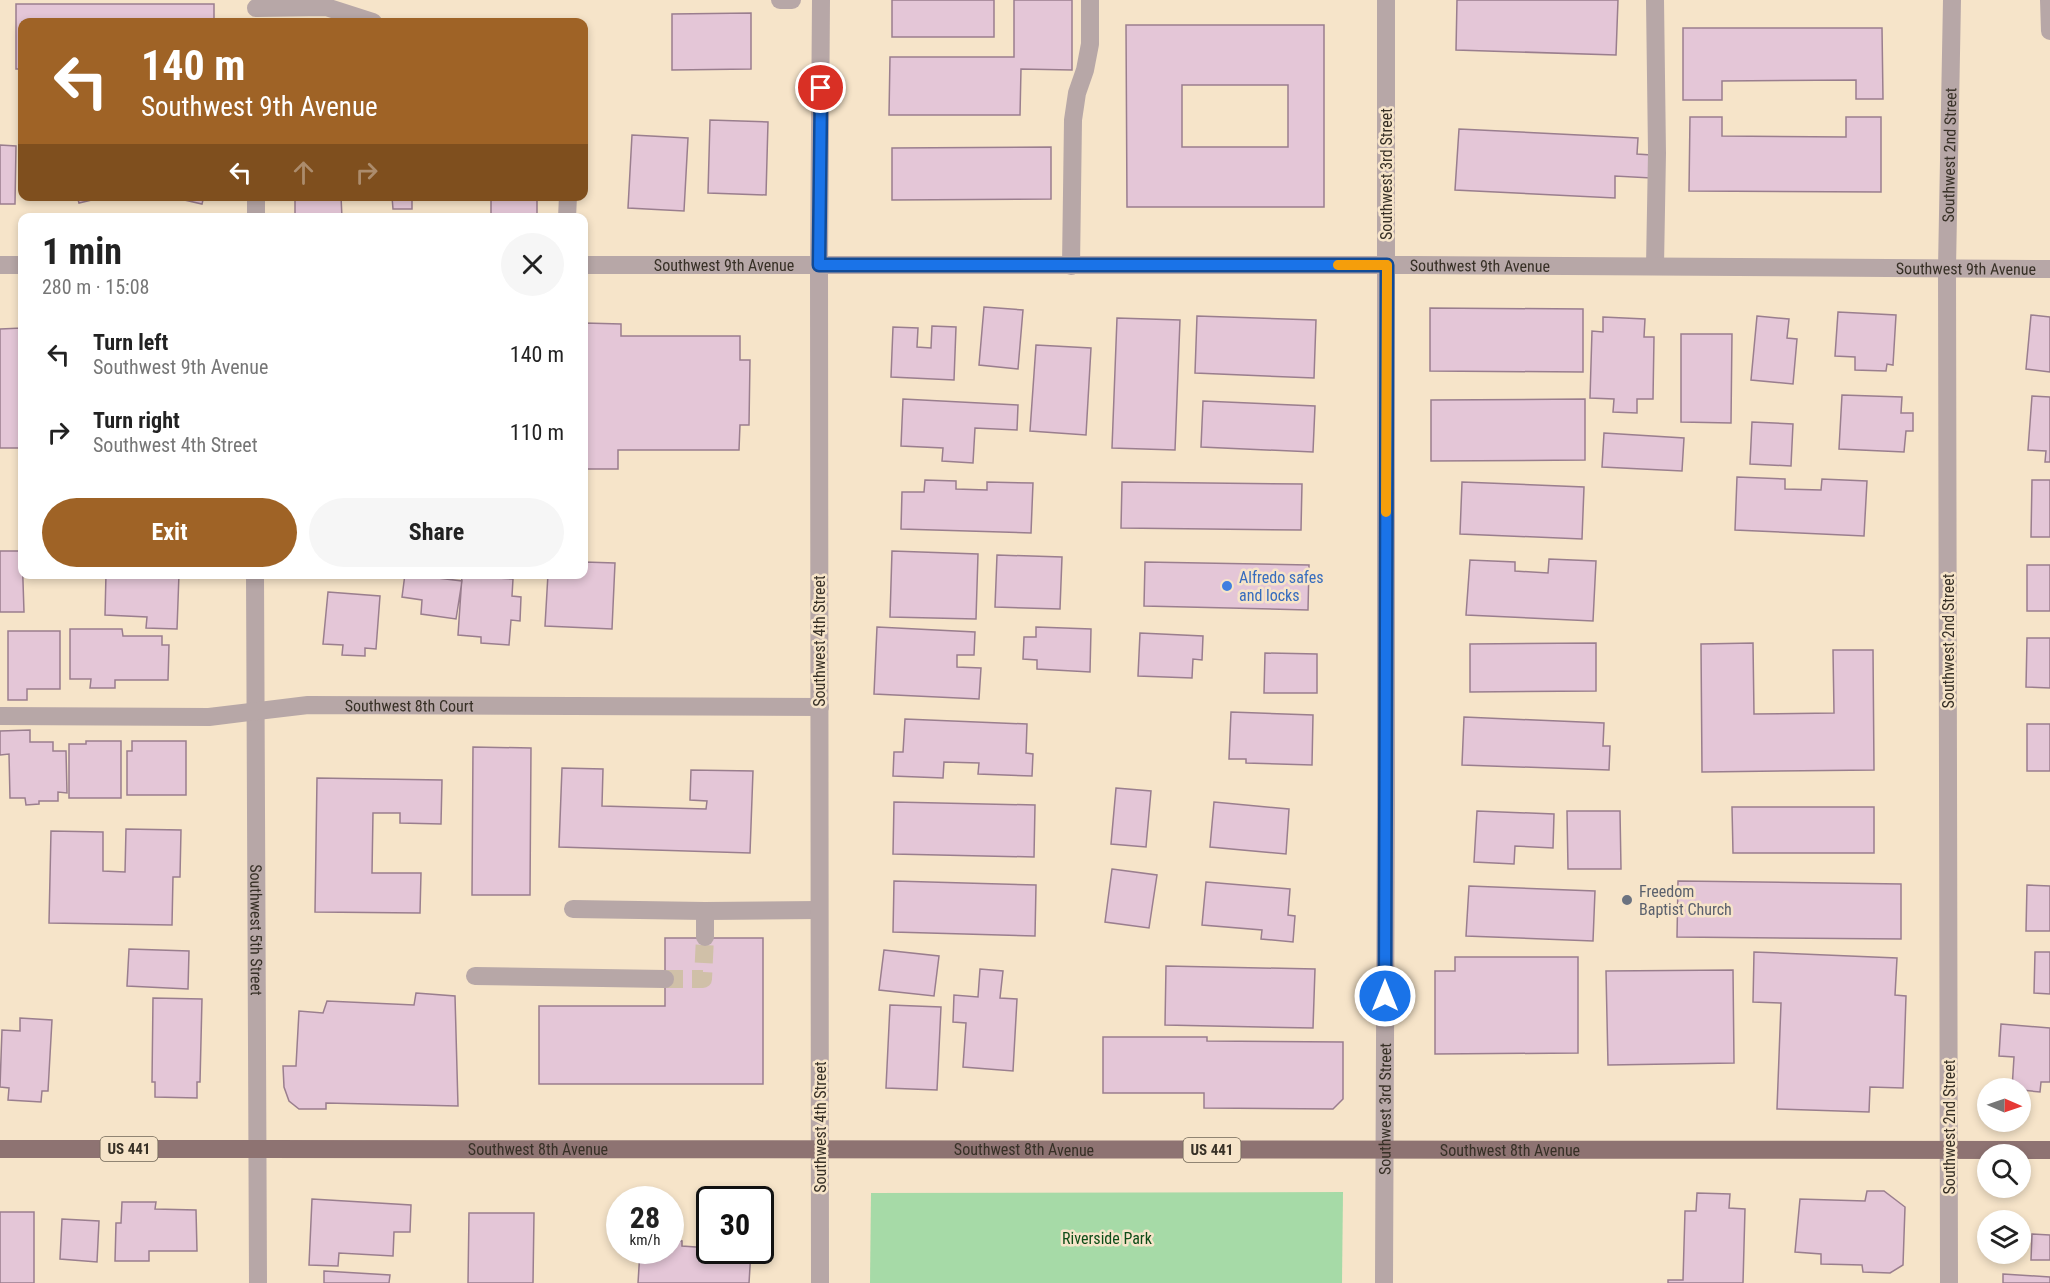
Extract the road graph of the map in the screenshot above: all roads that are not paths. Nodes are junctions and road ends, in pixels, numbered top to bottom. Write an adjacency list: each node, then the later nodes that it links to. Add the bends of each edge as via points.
1 (780, 0): 2 (street)
2 (792, 0)
3 (821, 0): 14 (street, Southwest 4th Street)
4 (1090, 0): 17 (street, via 1090,44 1073,120)
5 (1386, 0): 15 (street, Southwest 3rd Street)
6 (1655, 0): 18 (street)
7 (1952, 0): 19 (street, Southwest 2nd Street)
8 (2049, 0): 11 (street)
9 (256, 10): 10 (street, via 326,7)
10 (361, 18)
11 (2050, 30)
12 (18, 265): 16 (street)
13 (588, 265): 14 (street, Southwest 9th Avenue)
14 (819, 265): 17 (street, Southwest 9th Avenue); 22 (street, Southwest 4th Street)
15 (1387, 265): 17 (street, Southwest 9th Avenue); 18 (street, Southwest 9th Avenue); 34 (street, Southwest 3rd Street)
16 (0, 266)
17 (1071, 266)
18 (1655, 266): 19 (street, Southwest 9th Avenue)
19 (1947, 268): 20 (street, Southwest 9th Avenue); 35 (street, Southwest 2nd Street)
20 (2050, 269)
21 (255, 579): 23 (street, Southwest 5th Street)
22 (820, 707): 23 (street, Southwest 8th Court, via 308,705); 26 (street, Southwest 4th Street)
23 (254, 711): 24 (street, Southwest 8th Court, via 209,717); 32 (street, Southwest 5th Street)
24 (0, 716)
25 (573, 909): 27 (street)
26 (819, 910): 27 (street); 33 (street, Southwest 4th Street)
27 (705, 911): 28 (street)
28 (705, 938)
29 (475, 976): 30 (street)
30 (665, 979)
31 (0, 1149): 32 (main road, Southwest 8th Avenue / US 441)
32 (258, 1149): 33 (main road, Southwest 8th Avenue / US 441); 37 (street, Southwest 5th Street)
33 (820, 1150): 34 (main road, Southwest 8th Avenue / US 441); 38 (street, Southwest 4th Street)
34 (1384, 1150): 35 (main road, Southwest 8th Avenue / US 441); 39 (street, Southwest 3rd Street)
35 (1948, 1150): 36 (main road, Southwest 8th Avenue / US 441); 40 (street, Southwest 2nd Street)
36 (2050, 1150)
37 (258, 1283)
38 (820, 1283)
39 (1384, 1283)
40 (1949, 1283)

